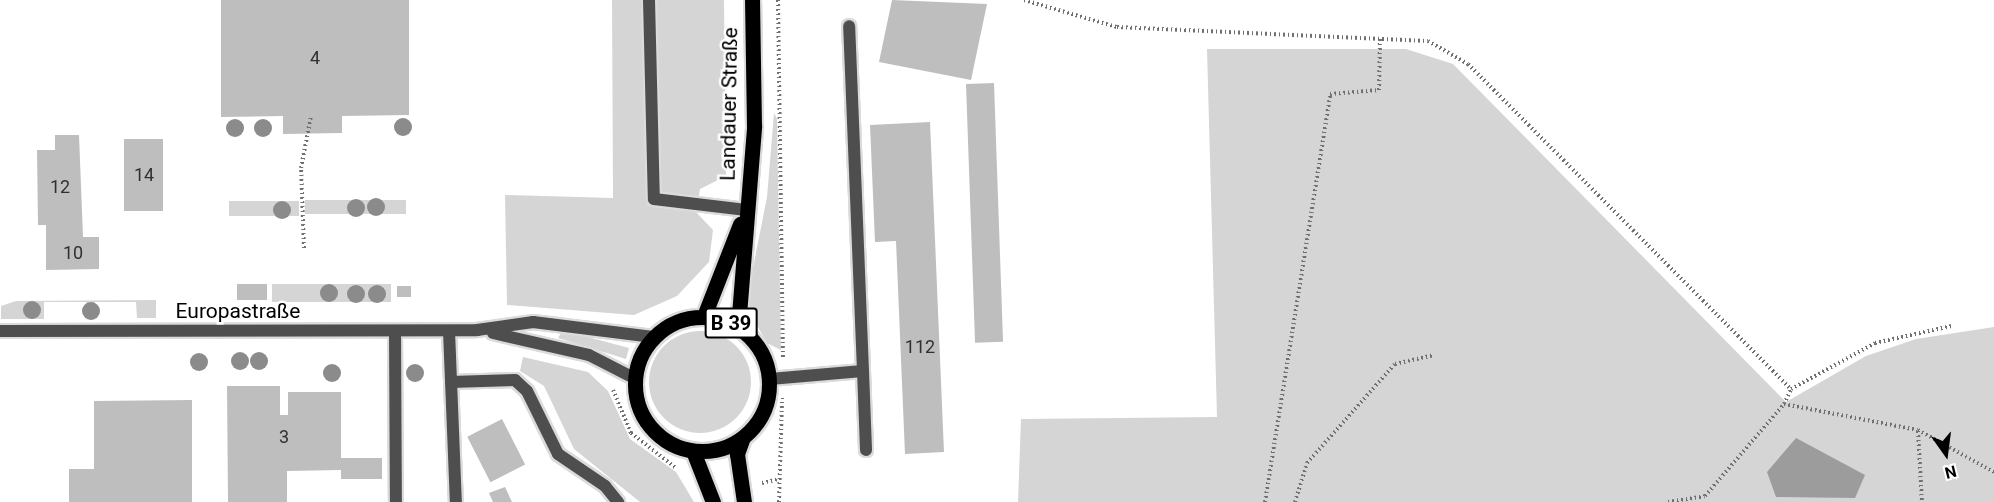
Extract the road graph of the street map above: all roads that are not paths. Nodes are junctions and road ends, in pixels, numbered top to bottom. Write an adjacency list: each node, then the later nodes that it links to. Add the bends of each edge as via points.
1 (650, 0): 4 (street, via 654,199)
2 (752, 0): 4 (main road, Landauer Straße / B 39, via 754,126)
3 (849, 26): 12 (street)
4 (746, 210): 5 (main road, Landauer Straße / B 39); 6 (main road, Landauer Straße / B 39)
5 (704, 316): 6 (main road, B 39); 11 (main road, B 39, via 668,326)
6 (738, 327): 13 (main road, B 39, via 760,350)
7 (395, 330): 9 (street, Europastraße); 10 (street, Europastraße); 20 (street)
8 (477, 330): 10 (street, Europastraße); 11 (street, Europastraße, via 533,322); 14 (street, Europastraße, via 539,339 589,355)
9 (0, 331)
10 (449, 331): 15 (street)
11 (653, 337): 14 (main road)
12 (863, 370): 13 (street); 17 (street)
13 (777, 377): 16 (main road, B 39, via 764,413)
14 (634, 378): 18 (main road, via 643,418 673,446)
15 (451, 382): 21 (street); 22 (street, via 515,380 527,391 558,453 605,486)
16 (742, 440): 18 (main road, via 727,448); 19 (main road, via 737,454)
17 (866, 450)
18 (693, 451): 23 (main road)
19 (743, 495)
20 (396, 502)
21 (456, 502)
22 (618, 502)
23 (713, 502)

